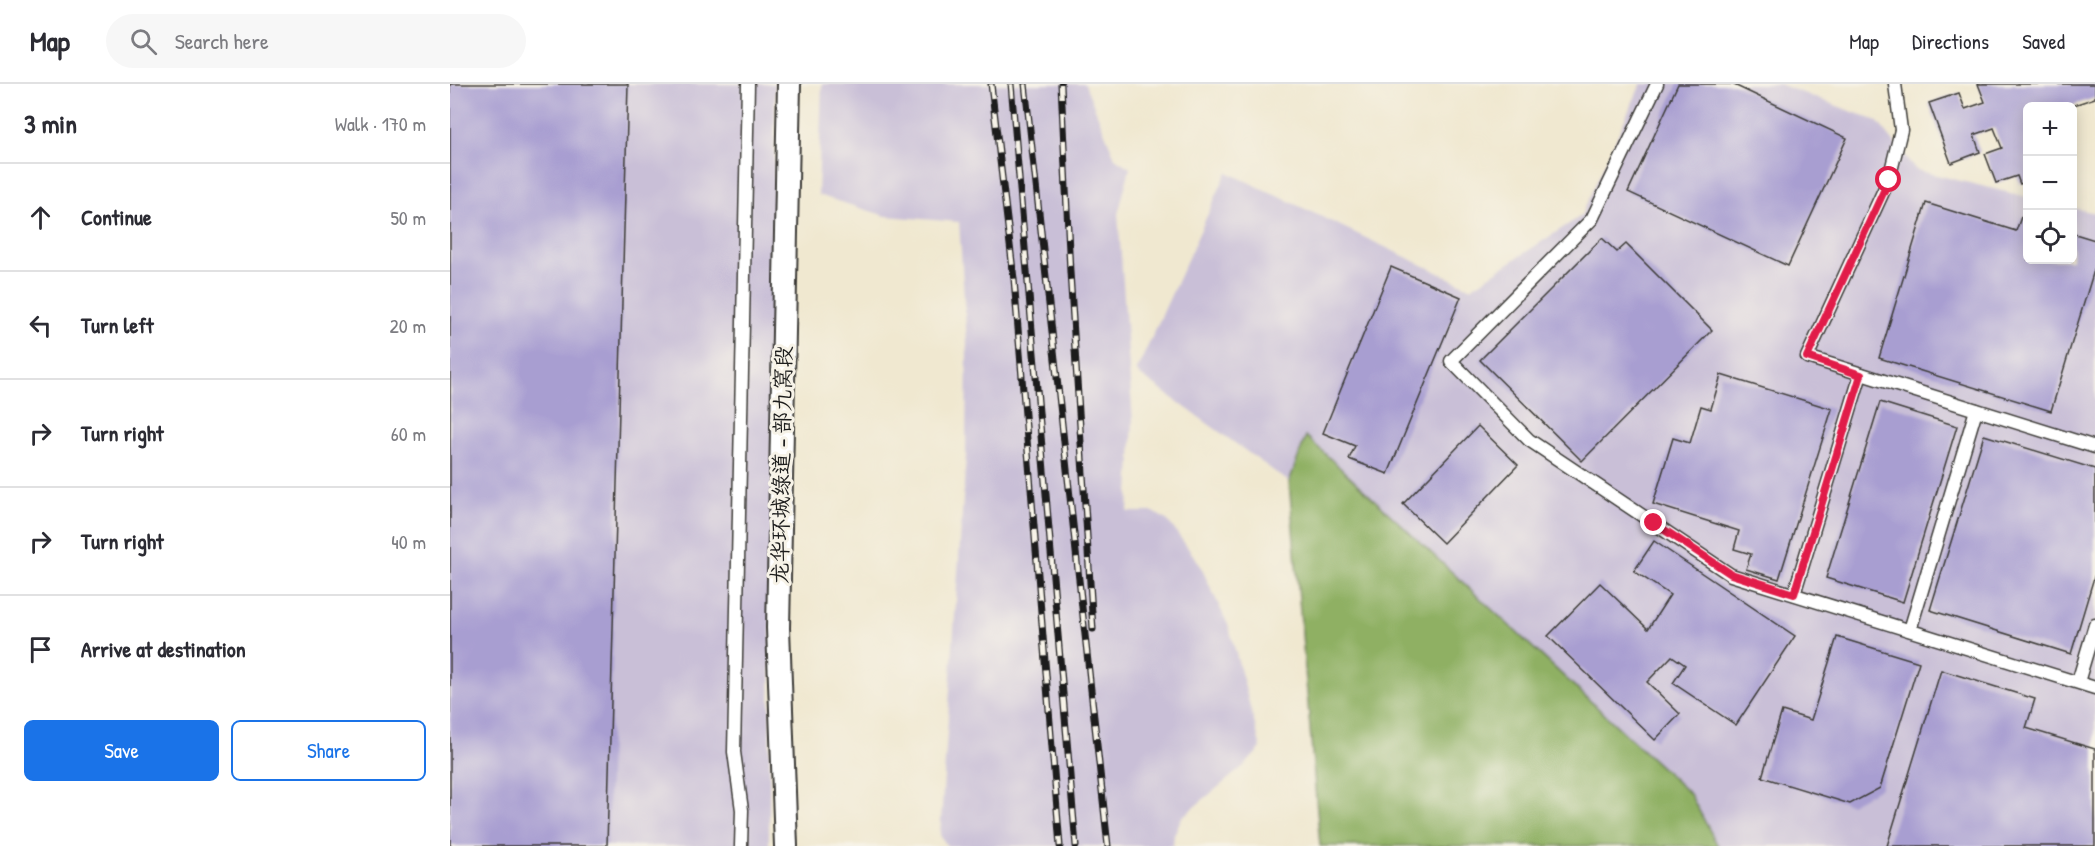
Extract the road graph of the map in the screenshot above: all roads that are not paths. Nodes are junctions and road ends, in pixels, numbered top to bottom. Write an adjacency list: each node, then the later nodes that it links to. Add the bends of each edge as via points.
1 (748, 84): 13 (lane, via 734,752 742,810)
2 (789, 84): 14 (street, 龙华环城绿道 - 部九窝段, via 778,628)
3 (1657, 84): 8 (lane, via 1592,219 1450,362 1529,440 1731,574)
4 (1895, 84): 5 (lane, via 1901,130 1889,180 1807,357)
5 (1861, 375): 6 (lane); 8 (lane)
6 (1977, 410): 7 (lane); 10 (lane)
7 (2095, 447)
8 (1794, 594): 10 (lane)
9 (2095, 625): 11 (lane)
10 (1910, 630): 11 (lane)
11 (2078, 682): 12 (lane)
12 (2095, 688)
13 (741, 846)
14 (786, 846)

